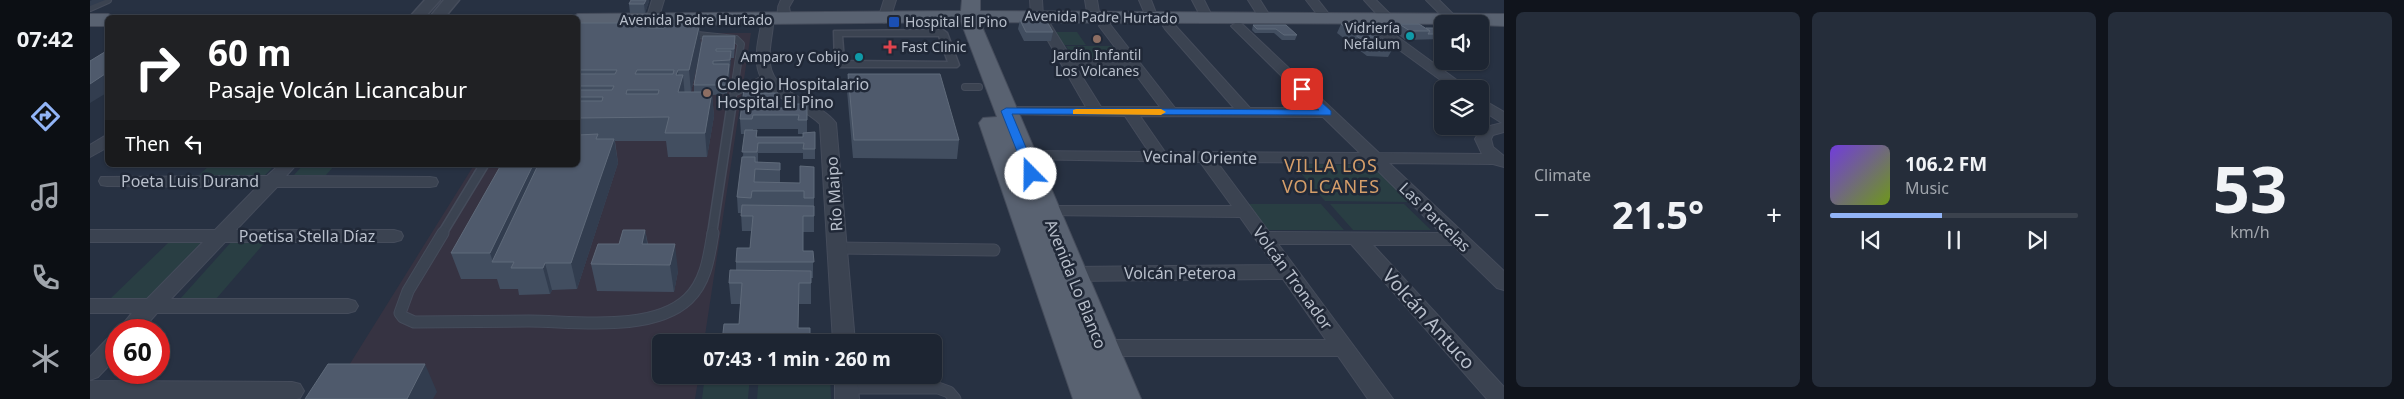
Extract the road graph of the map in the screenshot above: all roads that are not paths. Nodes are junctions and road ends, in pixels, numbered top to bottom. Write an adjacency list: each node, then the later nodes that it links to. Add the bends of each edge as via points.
1 (108, 0): 13 (lane)
2 (433, 0): 16 (street)
3 (452, 0): 17 (street)
4 (658, 0): 37 (street)
5 (787, 0): 30 (street)
6 (890, 0): 20 (street)
7 (1145, 0): 29 (street)
8 (1198, 0): 21 (street)
9 (1254, 0): 22 (street)
10 (1312, 0): 23 (street)
11 (1370, 0): 31 (street)
12 (1432, 0): 19 (street)
13 (90, 8)
14 (963, 14): 15 (main road, Avenida Padre Hurtado); 20 (main road, Avenida Padre Hurtado); 30 (main road, Avenida Padre Hurtado); 48 (main road, Avenida Lo Blanco); 94 (main road, Avenida Lo Blanco, via 972,87)
15 (1039, 14): 18 (main road, Avenida Padre Hurtado); 41 (street)
16 (419, 15)
17 (439, 15)
18 (1096, 15): 29 (main road, Avenida Padre Hurtado); 42 (street)
19 (1442, 15)
20 (884, 18): 30 (main road, Avenida Padre Hurtado)
21 (1207, 18): 22 (main road, Avenida Padre Hurtado); 29 (main road, Avenida Padre Hurtado)
22 (1266, 19): 23 (main road, Avenida Padre Hurtado)
23 (1327, 19): 31 (main road, Avenida Padre Hurtado)
24 (90, 20): 25 (main road)
25 (105, 20)
26 (580, 20): 37 (main road, Avenida Padre Hurtado)
27 (1504, 20): 28 (main road, Avenida Padre Hurtado)
28 (1489, 21)
29 (1161, 22): 38 (main road, Avenida Padre Hurtado); 52 (street)
30 (776, 23): 34 (main road, Avenida Padre Hurtado); 37 (main road, Avenida Padre Hurtado); 44 (street, via 764,66)
31 (1382, 23): 32 (main road, Avenida Padre Hurtado); 38 (main road, Avenida Padre Hurtado); 45 (street)
32 (1434, 24)
33 (580, 25): 37 (main road, Avenida Padre Hurtado)
34 (687, 25): 37 (main road, Avenida Padre Hurtado); 46 (lane, via 686,32 692,35 740,41)
35 (90, 26): 36 (main road)
36 (105, 26)
37 (653, 26)
38 (1237, 26): 53 (street, Las Parcelas)
39 (1489, 28): 40 (main road)
40 (1504, 28)
41 (1067, 63): 42 (street); 49 (street)
42 (1133, 63): 51 (street)
43 (840, 64): 43 (street, via 944,65 954,65 943,33 837,33)
44 (768, 77): 46 (lane); 76 (street, Río Maipo, via 780,90 821,114 828,123)
45 (1451, 80)
46 (734, 93): 64 (lane, via 708,263 701,284 676,309 647,319 414,322 403,317 400,314 408,291)
47 (1489, 108): 54 (street)
48 (1006, 111): 49 (street); 58 (main road, Avenida Lo Blanco)
49 (1096, 112): 50 (street)
50 (1130, 112): 51 (street); 59 (street)
51 (1171, 112): 52 (street)
52 (1246, 113): 53 (street)
53 (1327, 113): 61 (street, Las Parcelas)
54 (1504, 119)
55 (1504, 128): 62 (street, Vecinal Oriente, via 1487,132 1483,139 1486,149)
56 (105, 141): 57 (street)
57 (90, 152)
58 (1024, 156): 59 (street, Vecinal Oriente); 68 (main road, Avenida Lo Blanco)
59 (1160, 157): 60 (street, Vecinal Oriente)
60 (1205, 157): 61 (street, Vecinal Oriente); 69 (street, Volcán Tronador)
61 (1375, 159): 62 (street, Vecinal Oriente); 75 (street, Las Parcelas)
62 (1500, 162)
63 (286, 167): 66 (street)
64 (483, 167)
65 (107, 181): 66 (street, Poeta Luis Durand)
66 (272, 181): 67 (street, Poeta Luis Durand); 71 (street)
67 (430, 182)
68 (1046, 211): 69 (street); 79 (main road, Avenida Lo Blanco)
69 (1245, 212): 73 (street, Volcán Tronador)
70 (90, 236): 71 (street, Poetisa Stella Díaz)
71 (220, 236): 72 (street, Poetisa Stella Díaz); 82 (street)
72 (394, 236)
73 (1264, 238): 74 (street); 78 (street, Volcán Tronador)
74 (1356, 238): 75 (street); 97 (street, Volcán Antuco)
75 (1458, 239): 80 (street, Las Parcelas)
76 (837, 248): 77 (lane); 85 (street, Río Maipo)
77 (994, 250)
78 (1289, 272): 79 (street, Volcán Peteroa); 87 (street, Volcán Tronador)
79 (1072, 274): 86 (main road, Avenida Lo Blanco)
80 (1504, 283)
81 (90, 306): 82 (street)
82 (153, 306): 83 (street); 84 (street)
83 (348, 306)
84 (141, 319)
85 (843, 334)
86 (1102, 348): 87 (street); 95 (main road, Avenida Lo Blanco)
87 (1344, 348): 96 (street, Volcán Tronador)
88 (105, 355): 89 (street)
89 (90, 371)
90 (847, 387): 93 (lane, via 938,388)
91 (90, 390): 92 (street)
92 (292, 391)
93 (956, 399)
94 (1090, 399)
95 (1122, 399)
96 (1381, 399)
97 (1501, 399)

